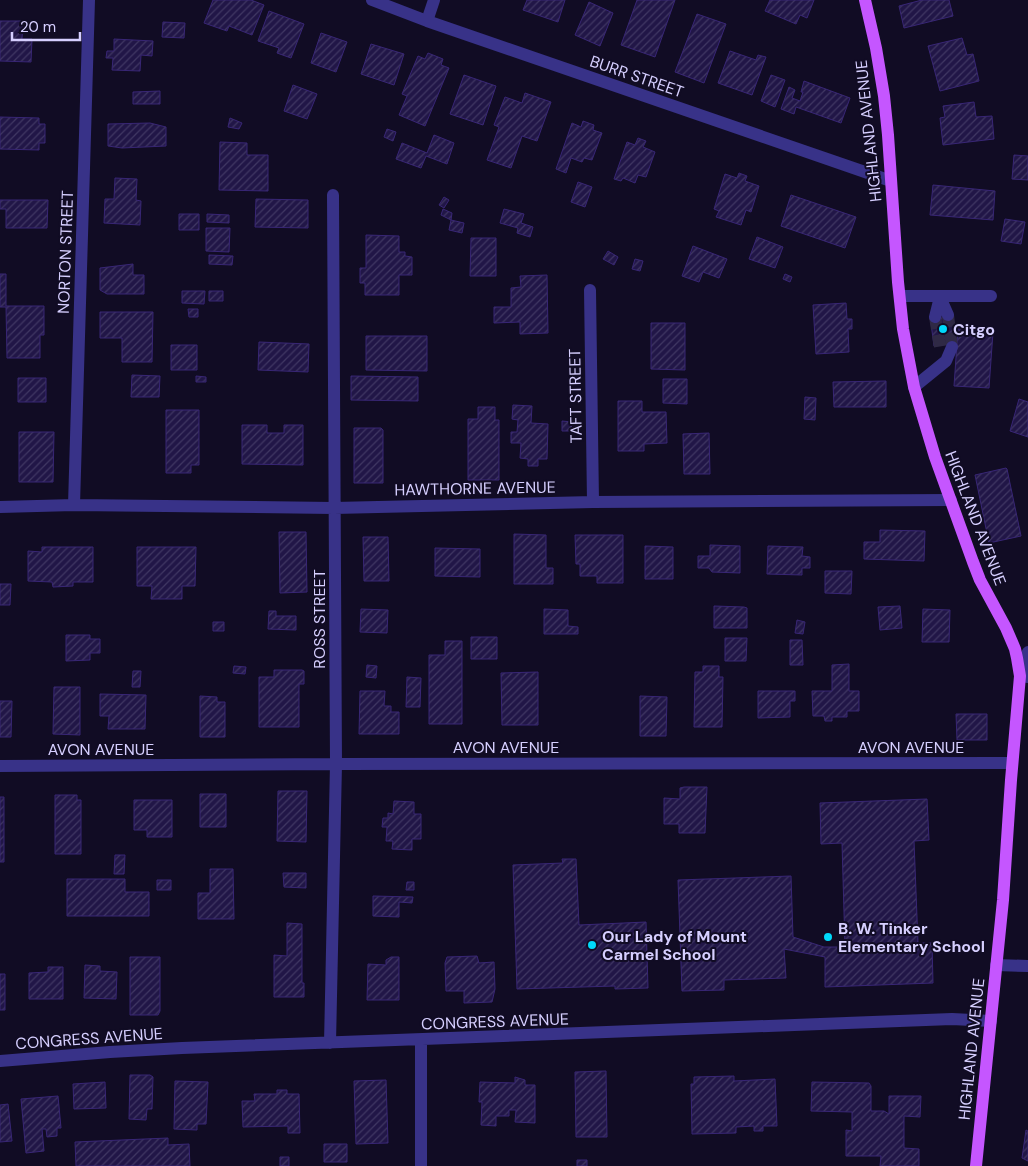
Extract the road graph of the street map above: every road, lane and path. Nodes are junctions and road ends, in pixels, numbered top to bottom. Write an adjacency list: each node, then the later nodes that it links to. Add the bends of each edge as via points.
1 (89, 0): 17 (street, NORTON STREET)
2 (372, 0): 5 (street, BURR STREET)
3 (434, 0): 5 (street)
4 (865, 0): 6 (main road, HIGHLAND AVENUE, via 884,96)
5 (428, 21): 6 (street, BURR STREET)
6 (891, 181): 9 (main road, HIGHLAND AVENUE)
7 (333, 196): 19 (street, ROSS STREET)
8 (590, 290): 16 (street, TAFT STREET)
9 (900, 296): 11 (street); 14 (main road, HIGHLAND AVENUE)
10 (991, 296): 11 (street)
11 (940, 297): 12 (street)
12 (942, 316)
13 (946, 347): 14 (street, via 946,361)
14 (914, 388): 15 (main road, HIGHLAND AVENUE)
15 (951, 500): 16 (street, HAWTHORNE AVENUE); 21 (main road, HIGHLAND AVENUE, via 972,562 1006,628)
16 (593, 502): 19 (street, HAWTHORNE AVENUE)
17 (74, 505): 18 (street, HAWTHORNE AVENUE); 19 (street, HAWTHORNE AVENUE)
18 (0, 507)
19 (334, 508): 23 (street, ROSS STREET)
20 (1028, 652): 21 (street)
21 (1024, 676): 22 (main road, HIGHLAND AVENUE)
22 (1012, 763): 23 (street, AVON AVENUE); 25 (main road, HIGHLAND AVENUE)
23 (336, 764): 24 (street, AVON AVENUE); 29 (street, ROSS STREET)
24 (0, 766)
25 (996, 965): 26 (street); 27 (main road, HIGHLAND AVENUE)
26 (1028, 966)
27 (991, 1021): 28 (street, CONGRESS AVENUE); 32 (main road, HIGHLAND AVENUE)
28 (420, 1040): 29 (street, CONGRESS AVENUE); 31 (street)
29 (330, 1043): 30 (street, CONGRESS AVENUE, via 119,1051)
30 (0, 1061)
31 (420, 1166)
32 (976, 1166)

